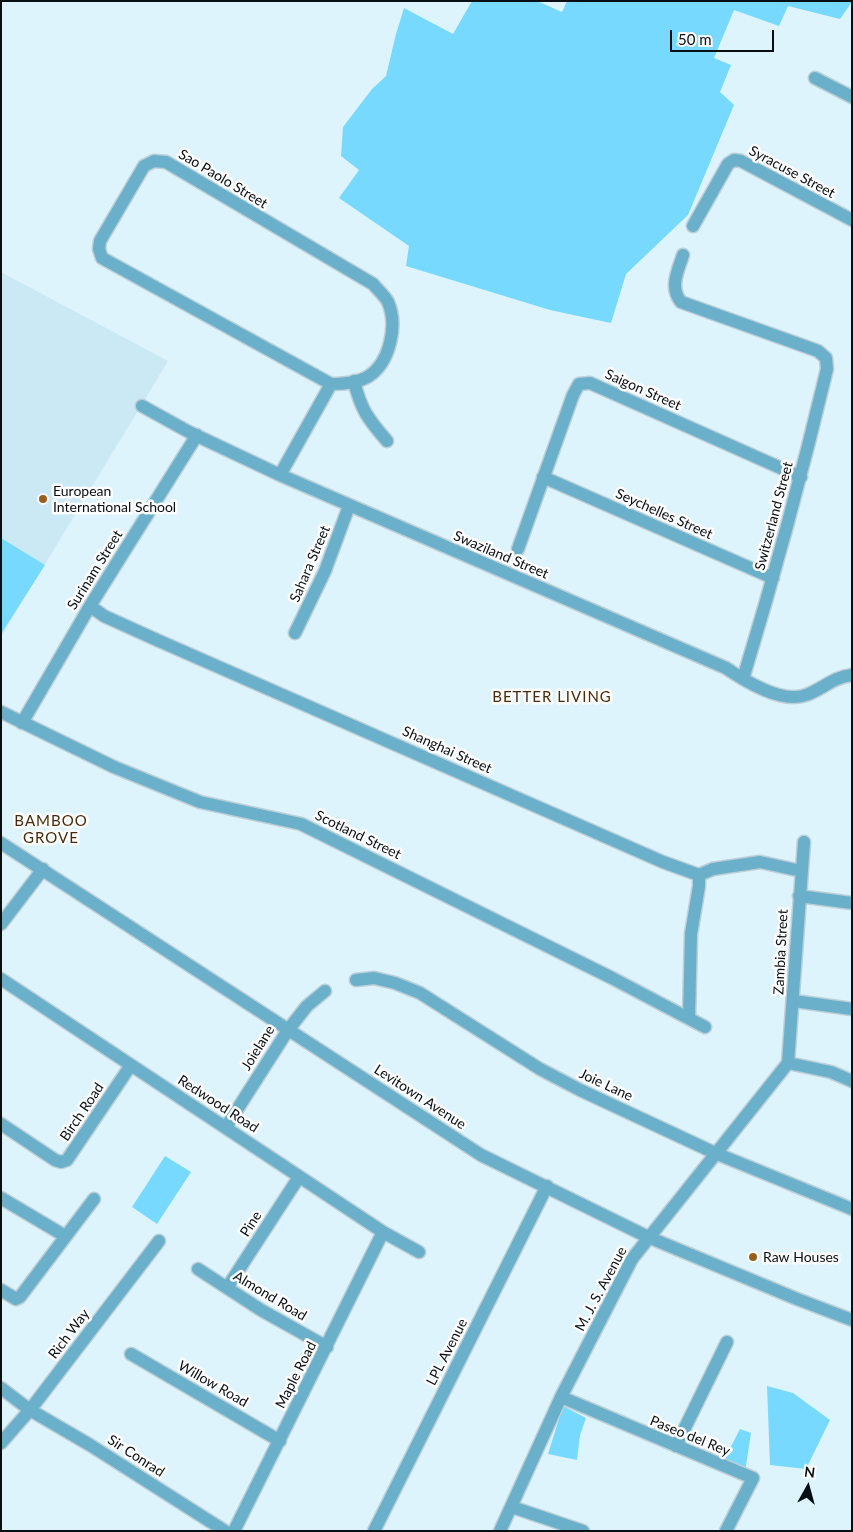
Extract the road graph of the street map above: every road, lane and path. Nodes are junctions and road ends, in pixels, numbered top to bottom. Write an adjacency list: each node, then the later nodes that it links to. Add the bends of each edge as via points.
1 (815, 78): 2 (street)
2 (852, 98)
3 (852, 220): 4 (street, Syracuse Street, via 742,161 734,160 728,164)
4 (694, 226)
5 (684, 255): 13 (street, Switzerland Street, via 675,281 675,292 681,302 818,351 826,358 827,369)
6 (354, 381): 7 (street, Sao Paolo Street); 7 (street, Sao Paolo Street, via 369,376 382,362 392,340 393,319 387,301 373,284 166,162 154,161 144,166 100,241 102,258); 10 (street, via 366,418)
7 (331, 384): 11 (street)
8 (142, 406): 9 (street, Swaziland Street)
9 (197, 435): 11 (street, Swaziland Street); 17 (street, Surinam Street)
10 (387, 441)
11 (280, 475): 14 (street, Swaziland Street)
12 (543, 477): 13 (street, Saigon Street, via 576,389 579,384 590,383); 15 (street, Saigon Street); 16 (street, Seychelles Street)
13 (801, 477): 16 (street, Switzerland Street)
14 (350, 506): 18 (street, Sahara Street, via 326,570); 20 (street, Swaziland Street, via 726,668)
15 (518, 549)
16 (773, 578): 20 (street, Switzerland Street)
17 (90, 606): 22 (street, Surinam Street); 27 (street, Shanghai Street, via 104,616 166,644)
18 (295, 633)
19 (852, 676): 20 (street, Swaziland Street, via 841,676 798,697 770,692)
20 (743, 679)
21 (1, 712): 22 (street, Scotland Street)
22 (22, 723): 36 (street, Scotland Street, via 114,767 200,802 301,824)
23 (804, 842): 26 (street, Zambia Street)
24 (1, 843): 25 (street, Levitown Avenue)
25 (43, 869): 30 (street); 38 (street, Levitown Avenue)
26 (801, 871): 27 (street, via 760,862 713,869); 28 (street, Zambia Street)
27 (699, 875): 36 (street, via 691,934)
28 (799, 896): 29 (street); 34 (street, Zambia Street)
29 (852, 903)
30 (1, 924)
31 (1, 979): 40 (street, Redwood Road)
32 (356, 980): 44 (street, Joie Lane, via 374,978 420,993 540,1069)
33 (325, 991): 38 (street, Joielane, via 307,1006)
34 (794, 1001): 35 (street); 39 (street, Zambia Street)
35 (852, 1009)
36 (689, 1018): 37 (street, Scotland Street)
37 (705, 1027)
38 (288, 1030): 43 (street, Joielane); 46 (street, Levitown Avenue, via 481,1155)
39 (788, 1063): 41 (street, via 831,1072); 44 (street, M. J. S. Avenue)
40 (131, 1065): 42 (street, Birch Road, via 68,1160 55,1160); 43 (street, Redwood Road)
41 (852, 1081)
42 (1, 1124)
43 (226, 1127): 45 (street, Redwood Road)
44 (715, 1153): 49 (street, Joie Lane); 52 (street, M. J. S. Avenue)
45 (299, 1177): 50 (street, Redwood Road); 56 (street, Pine)
46 (547, 1186): 52 (street, Levitown Avenue); 71 (street, LPL Avenue)
47 (1, 1198): 51 (street)
48 (94, 1199): 51 (street)
49 (852, 1209)
50 (384, 1232): 54 (street, Redwood Road); 60 (street, Maple Road)
51 (65, 1236): 57 (street, via 20,1297 12,1298)
52 (648, 1237): 58 (street, Levitown Avenue); 63 (street, M. J. S. Avenue, via 632,1259)
53 (159, 1241): 64 (street, Rich Way)
54 (419, 1252)
55 (198, 1270): 56 (street, Almond Road)
56 (227, 1288): 60 (street, Almond Road)
57 (1, 1290)
58 (852, 1320)
59 (727, 1342): 67 (street)
60 (327, 1347): 65 (street, Maple Road)
61 (131, 1354): 65 (street, Willow Road)
62 (1, 1388): 64 (street, Sir Conrad)
63 (561, 1397): 67 (street, Paseo del Rey); 68 (street, M. J. S. Avenue)
64 (30, 1410): 66 (street, Rich Way); 69 (street, Sir Conrad, via 90,1444)
65 (280, 1440): 70 (street, Maple Road)
66 (1, 1443)
67 (676, 1446): 74 (street, Paseo del Rey, via 753,1478)
68 (512, 1507): 72 (street, M. J. S. Avenue); 73 (street)
69 (225, 1531)
70 (234, 1531)
71 (374, 1531)
72 (500, 1531)
73 (583, 1531)
74 (726, 1531)

